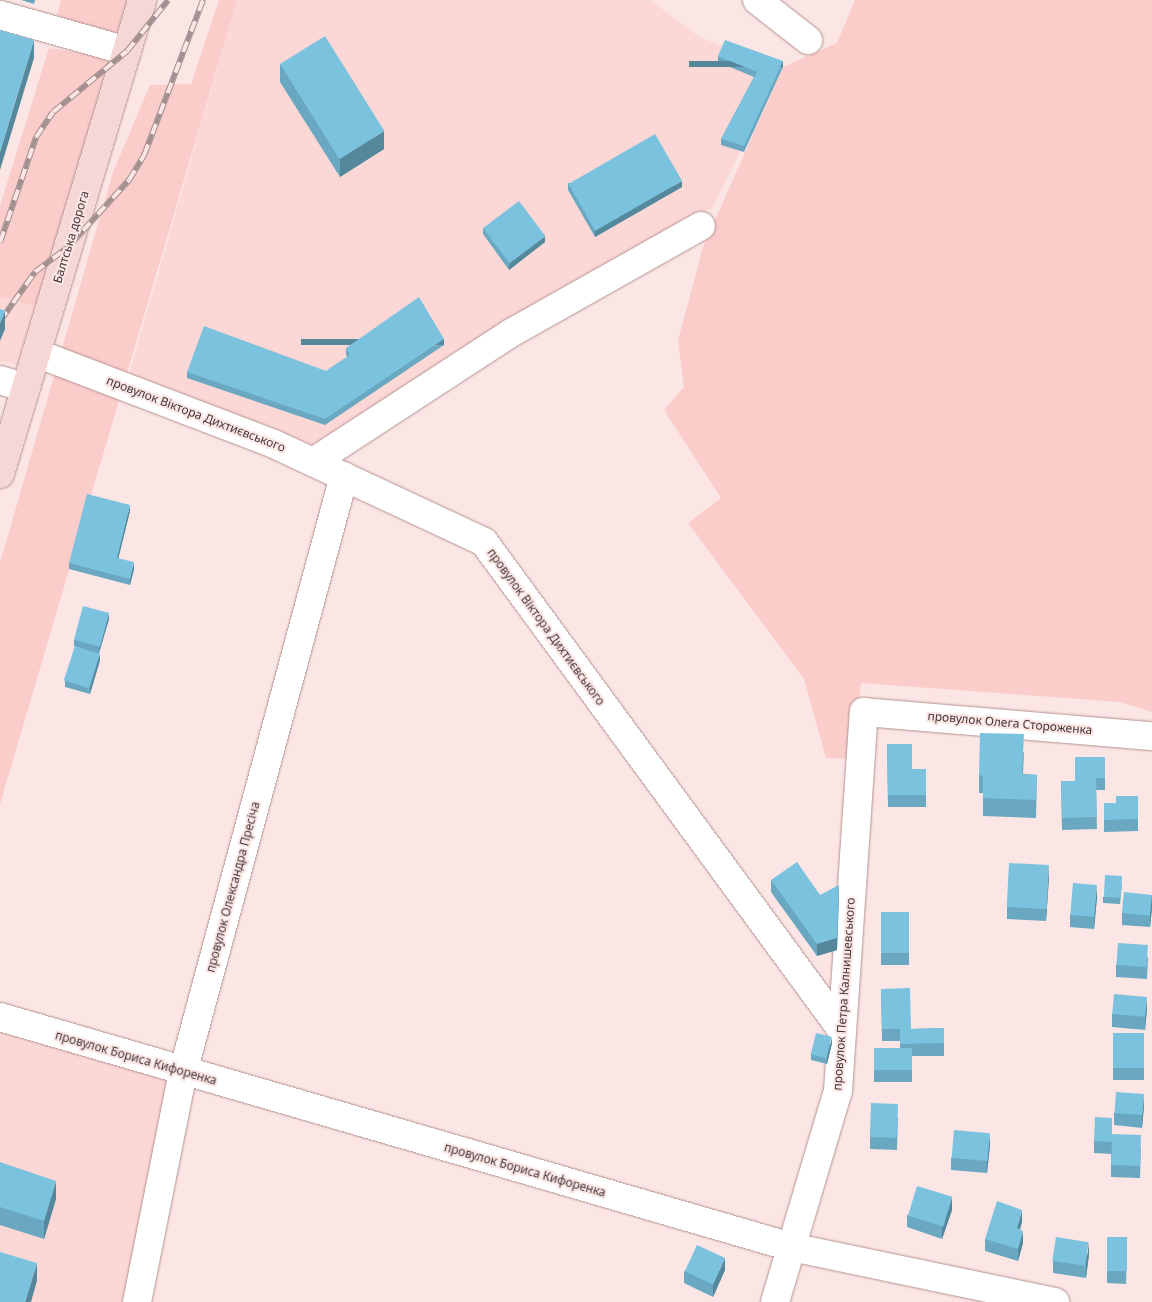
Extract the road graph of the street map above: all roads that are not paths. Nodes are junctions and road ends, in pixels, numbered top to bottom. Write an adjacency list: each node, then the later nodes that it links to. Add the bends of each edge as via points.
1 (142, 0): 5 (main road, Балтська дорога)
2 (757, 0): 4 (street)
3 (0, 15): 5 (street)
4 (808, 40)
5 (127, 51): 7 (main road, Балтська дорога)
6 (701, 226): 10 (street, via 511,333)
7 (36, 353): 9 (main road, Балтська дорога); 10 (street, провулок Віктора Дихтиєвського)
8 (0, 380): 9 (street)
9 (26, 388): 11 (main road, Балтська дорога)
10 (313, 462): 12 (street, провулок Віктора Дихтиєвського)
11 (0, 474)
12 (344, 476): 16 (street, провулок Віктора Дихтиєвського, via 484,542); 17 (street, провулок Олександра Пресіча)
13 (868, 709): 14 (street, провулок Олега Стороженка); 16 (street, провулок Петра Калнишевського, via 862,716)
14 (1152, 736)
15 (0, 1017): 17 (street, провулок Бориса Кифоренка)
16 (842, 1030): 18 (street, провулок Петра Калнишевського, via 838,1091)
17 (183, 1072): 18 (street, провулок Бориса Кифоренка); 20 (street, провулок Олександра Пресіча)
18 (791, 1247): 19 (street, провулок Бориса Кифоренка); 21 (street, провулок Петра Калнишевського)
19 (948, 1291): 22 (street, провулок Бориса Кифоренка)
20 (137, 1302)
21 (774, 1302)
22 (1055, 1302)

